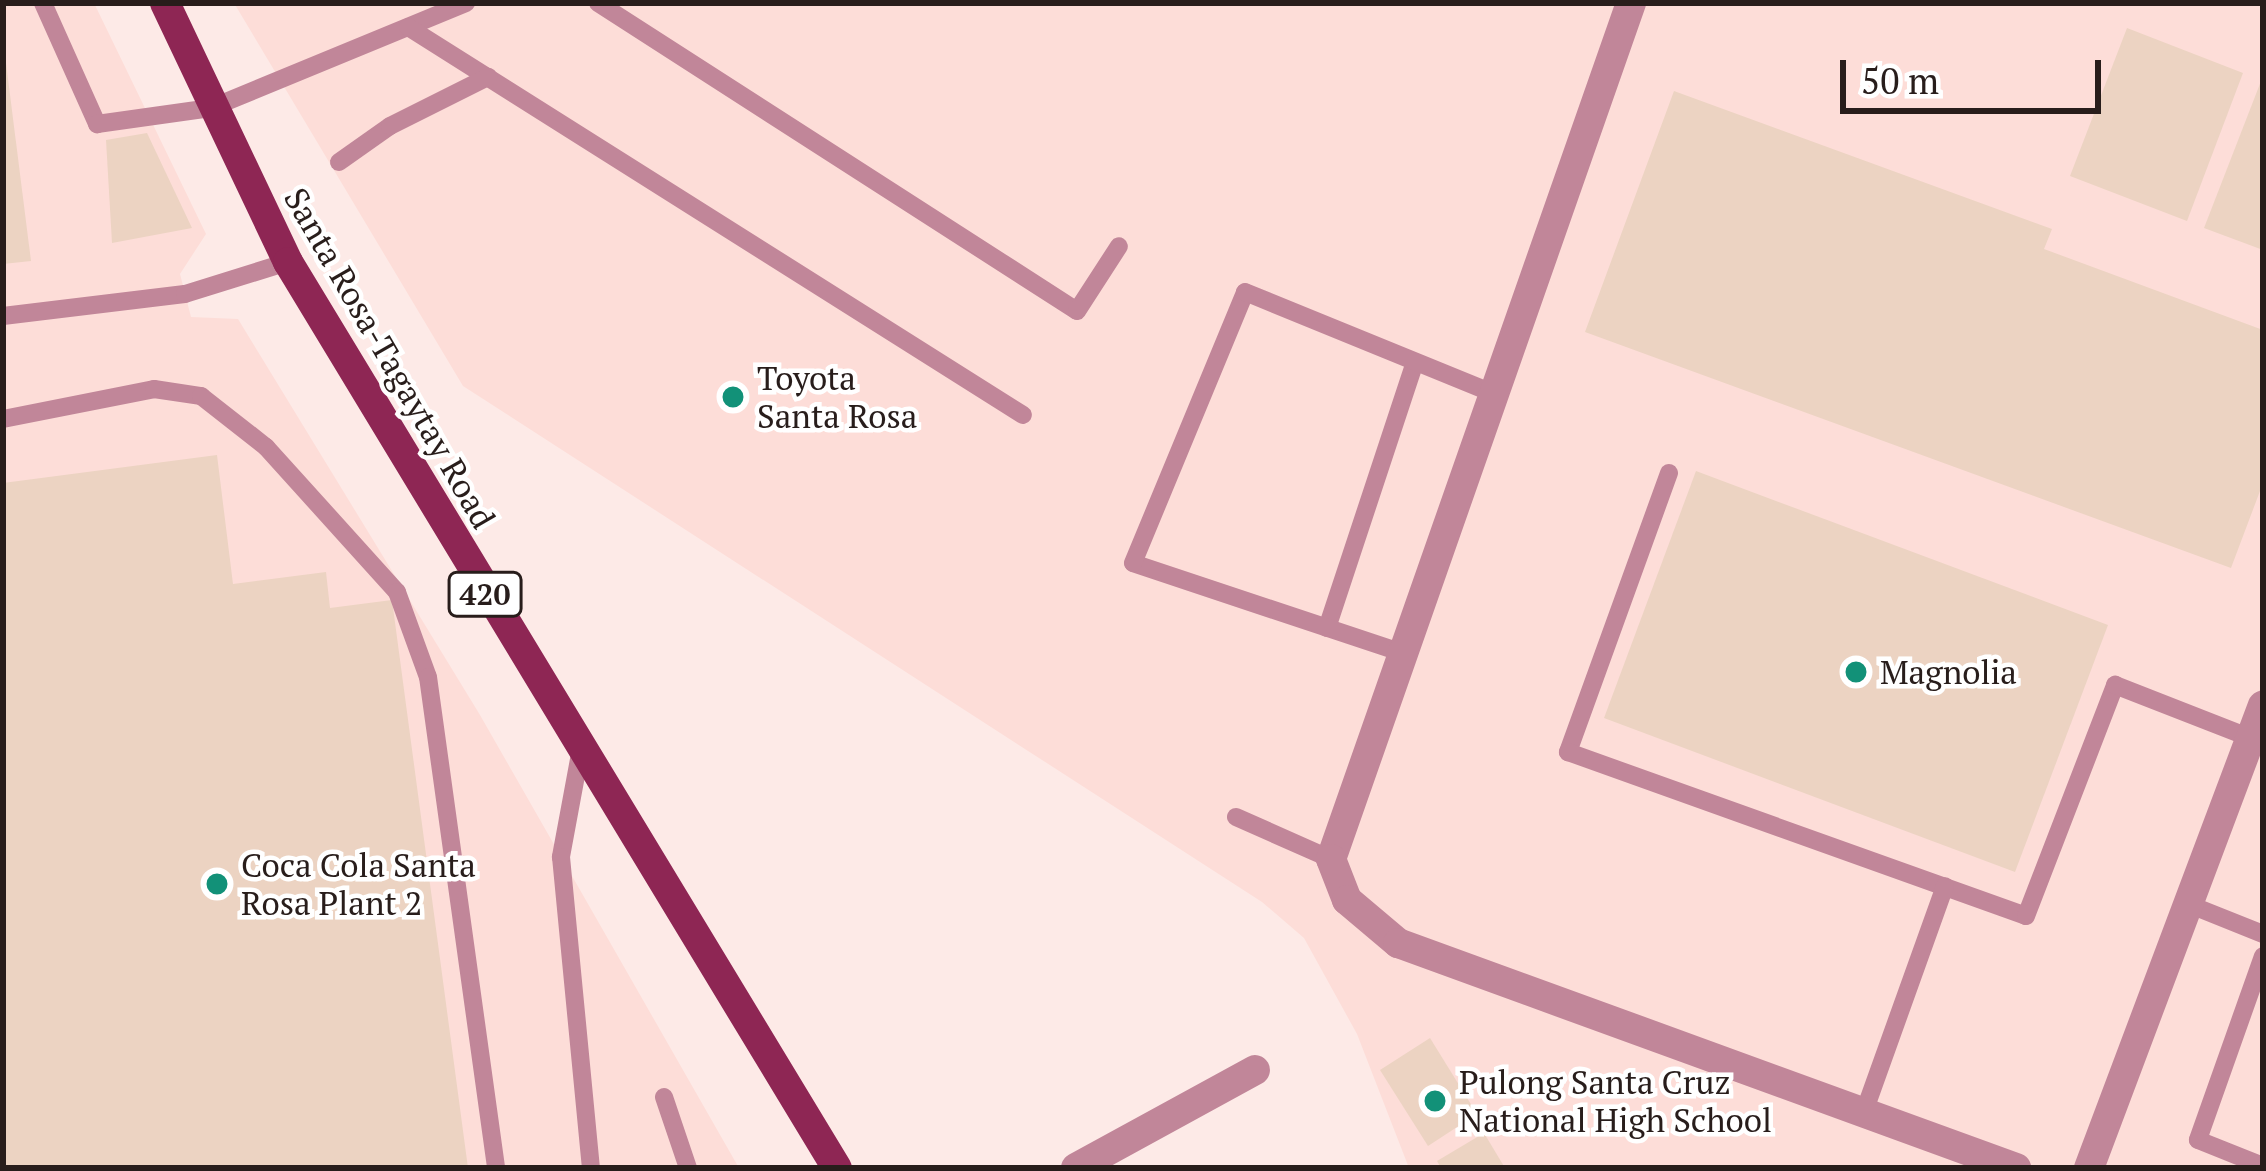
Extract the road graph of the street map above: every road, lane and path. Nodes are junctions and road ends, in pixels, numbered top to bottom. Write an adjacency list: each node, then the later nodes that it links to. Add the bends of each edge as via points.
1 (43, 3): 8 (lane, via 97,124)
2 (165, 3): 8 (main road, Santa Rosa-Tagaytay Road / 420)
3 (466, 3): 6 (lane)
4 (598, 3): 10 (lane, via 1076,311)
5 (1631, 3): 14 (street)
6 (408, 27): 7 (lane); 8 (lane)
7 (488, 77): 9 (lane); 15 (lane)
8 (211, 108): 11 (main road, Santa Rosa-Tagaytay Road / 420)
9 (339, 162)
10 (1118, 246)
11 (288, 262): 12 (lane, via 185,294); 22 (main road, Santa Rosa-Tagaytay Road / 420)
12 (3, 316)
13 (1415, 362): 14 (lane); 18 (lane); 18 (lane, via 1245,292 1133,563)
14 (1492, 393): 19 (street)
15 (1023, 415)
16 (3, 419): 33 (lane, via 154,389 201,396 266,447 397,592 428,676)
17 (1670, 473): 25 (lane, via 1568,752)
18 (1327, 628): 19 (lane)
19 (1400, 652): 24 (street)
20 (2263, 706): 21 (street)
21 (2252, 738): 25 (lane, via 2114,685 2026,916); 26 (street)
22 (580, 754): 34 (lane, via 561,857); 36 (main road, Santa Rosa-Tagaytay Road / 420)
23 (1236, 817): 24 (lane)
24 (1331, 859): 31 (street, via 1347,900 1398,943)
25 (1945, 886): 31 (lane)
26 (2188, 904): 27 (lane); 39 (street)
27 (2263, 934)
28 (2263, 956): 32 (lane, via 2198,1140)
29 (1255, 1070): 37 (street)
30 (664, 1097): 35 (lane)
31 (1863, 1114): 38 (street)
32 (2263, 1166)
33 (496, 1168)
34 (591, 1168)
35 (688, 1168)
36 (837, 1168)
37 (1076, 1168)
38 (2016, 1168)
39 (2089, 1168)

